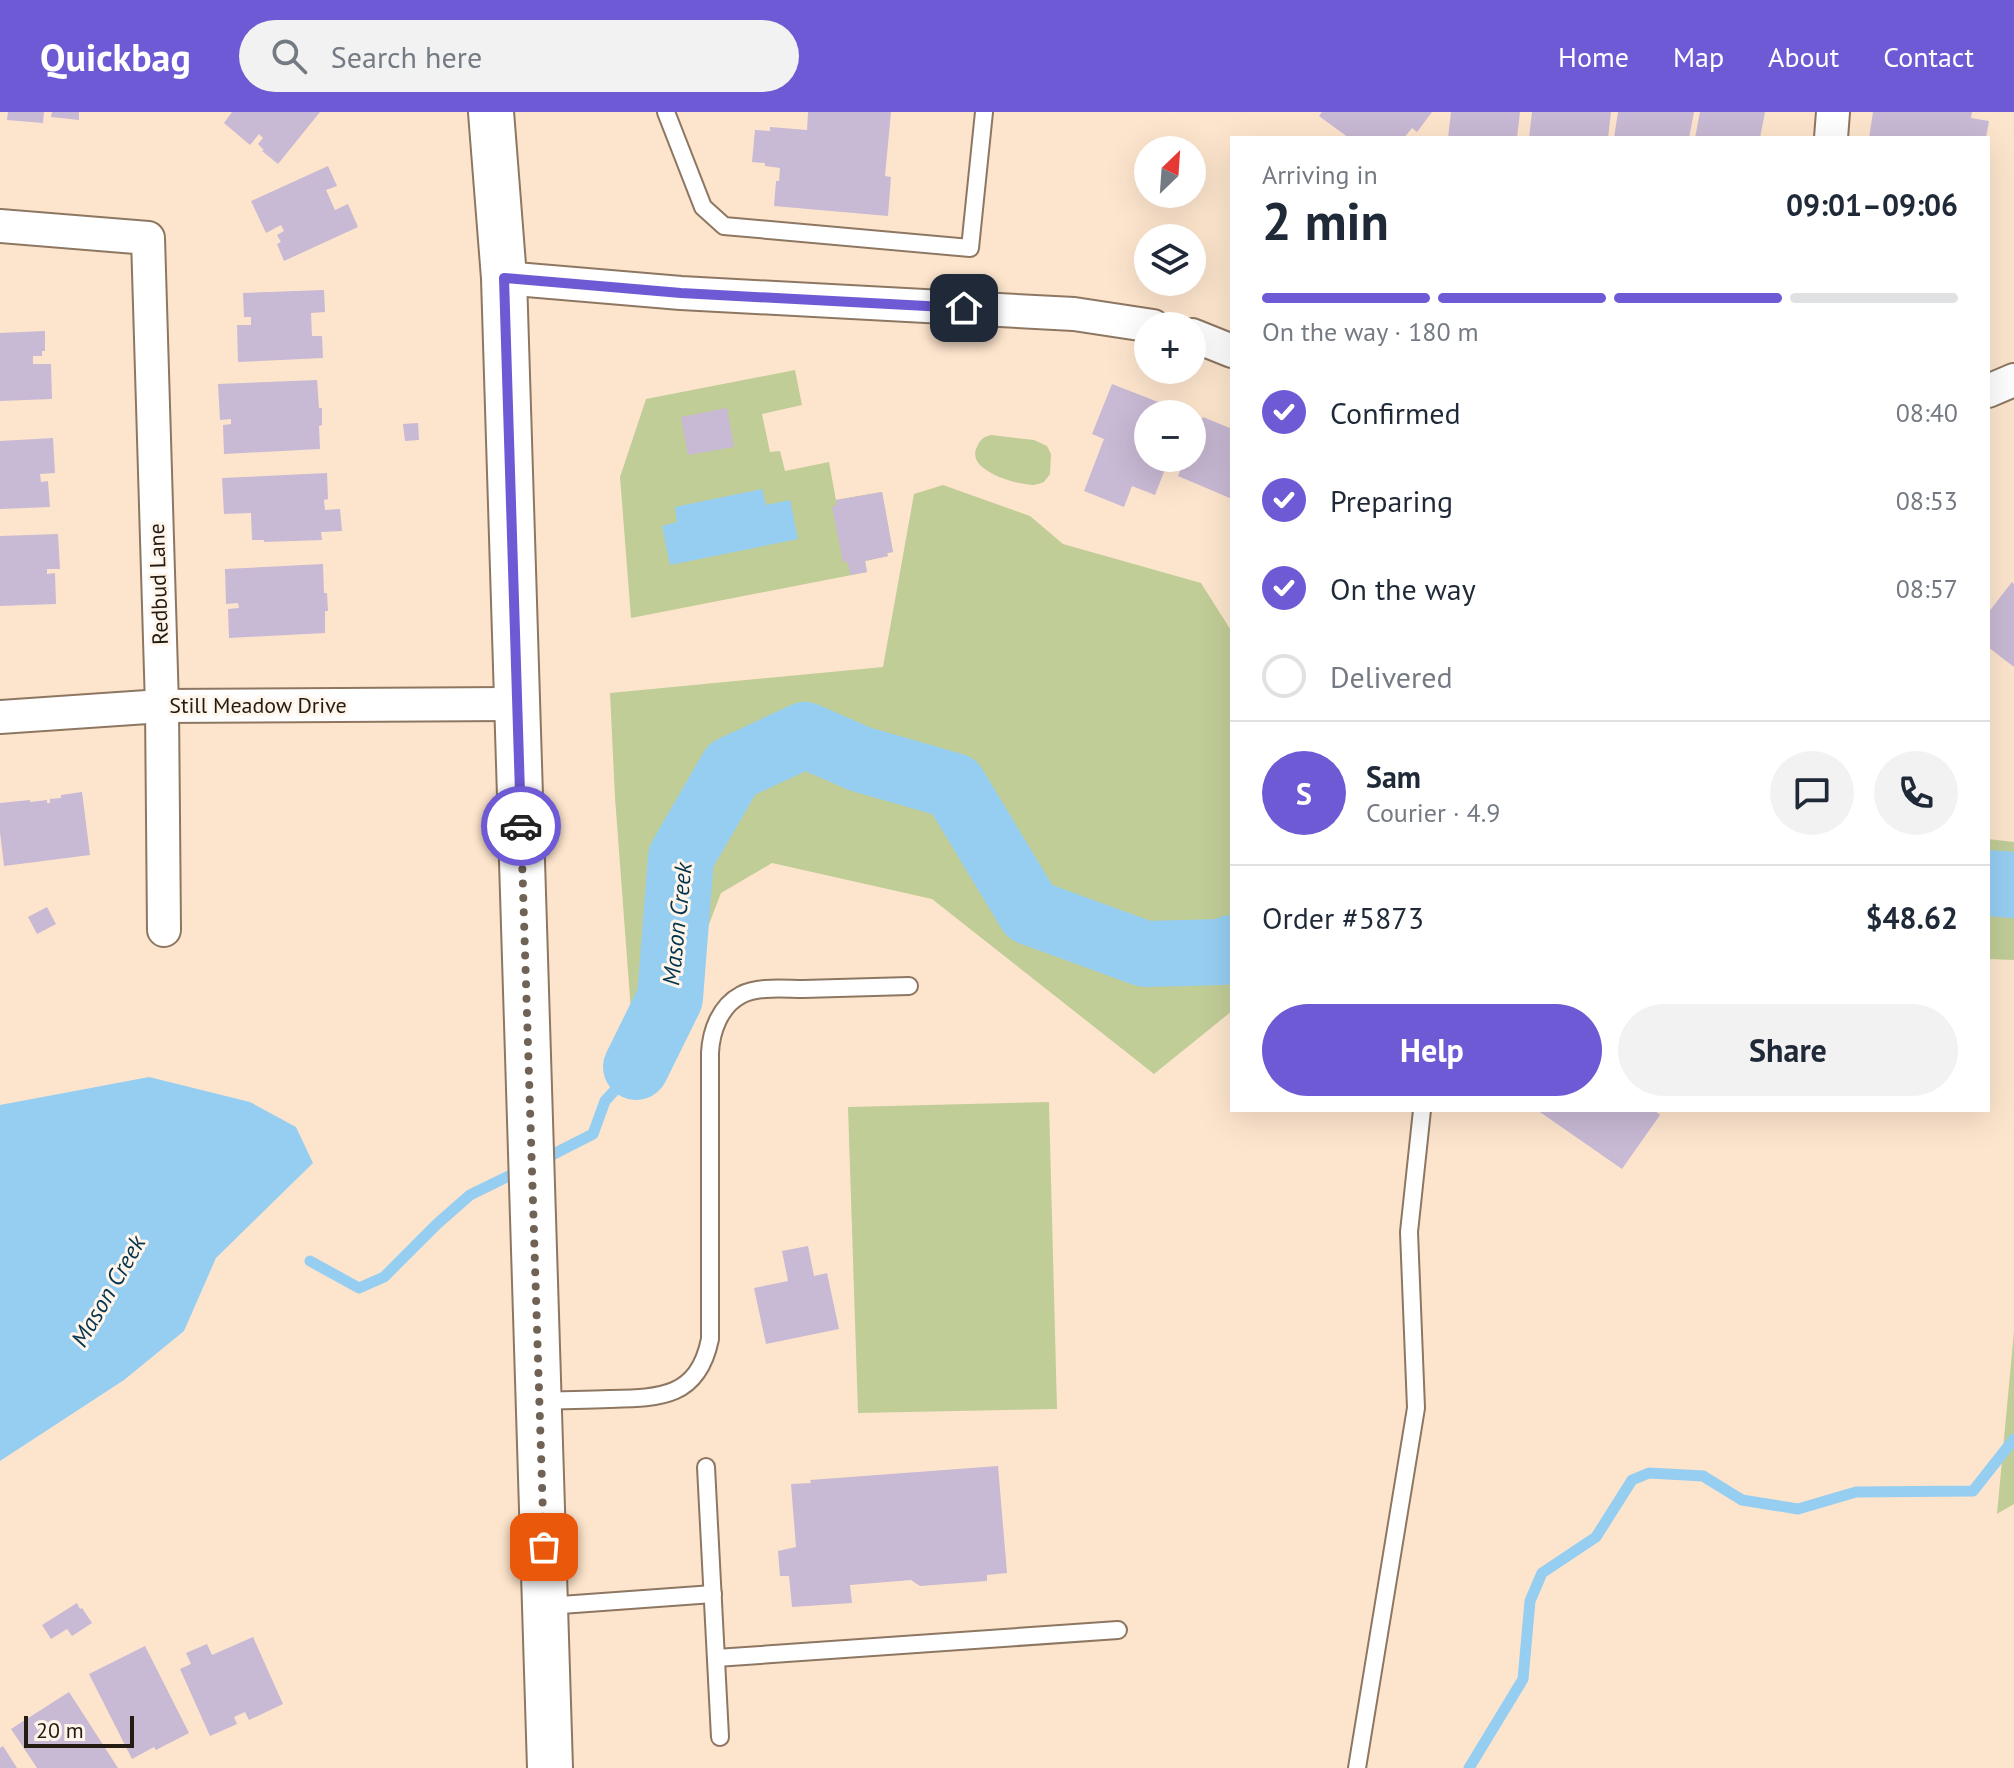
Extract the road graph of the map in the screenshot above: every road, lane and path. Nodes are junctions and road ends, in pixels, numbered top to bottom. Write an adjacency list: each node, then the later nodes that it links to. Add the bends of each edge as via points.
1 (491, 112): 7 (main road)
2 (666, 112): 3 (lane, via 703,207 724,226 970,248)
3 (984, 112)
4 (1833, 112): 5 (street)
5 (1831, 136)
6 (0, 226): 12 (street, Redbud Lane, via 148,238)
7 (504, 278): 8 (street, via 1074,314); 11 (main road)
8 (1134, 323)
9 (1206, 339): 10 (street)
10 (1230, 350)
11 (517, 704): 12 (street, Still Meadow Drive); 17 (main road)
12 (162, 706): 13 (street, Still Meadow Drive); 14 (street, Redbud Lane)
13 (0, 717)
14 (164, 930)
15 (909, 986): 17 (lane, via 769,990 742,994 731,1002 711,1039 710,1339 703,1365 680,1388 651,1398)
16 (1422, 1112): 25 (lane, via 1409,1232 1416,1408)
17 (540, 1401): 20 (main road)
18 (706, 1467): 19 (lane)
19 (713, 1594): 20 (lane); 22 (lane)
20 (545, 1606): 24 (main road)
21 (1118, 1630): 22 (lane)
22 (716, 1658): 23 (lane)
23 (720, 1737)
24 (550, 1768)
25 (1357, 1768)

